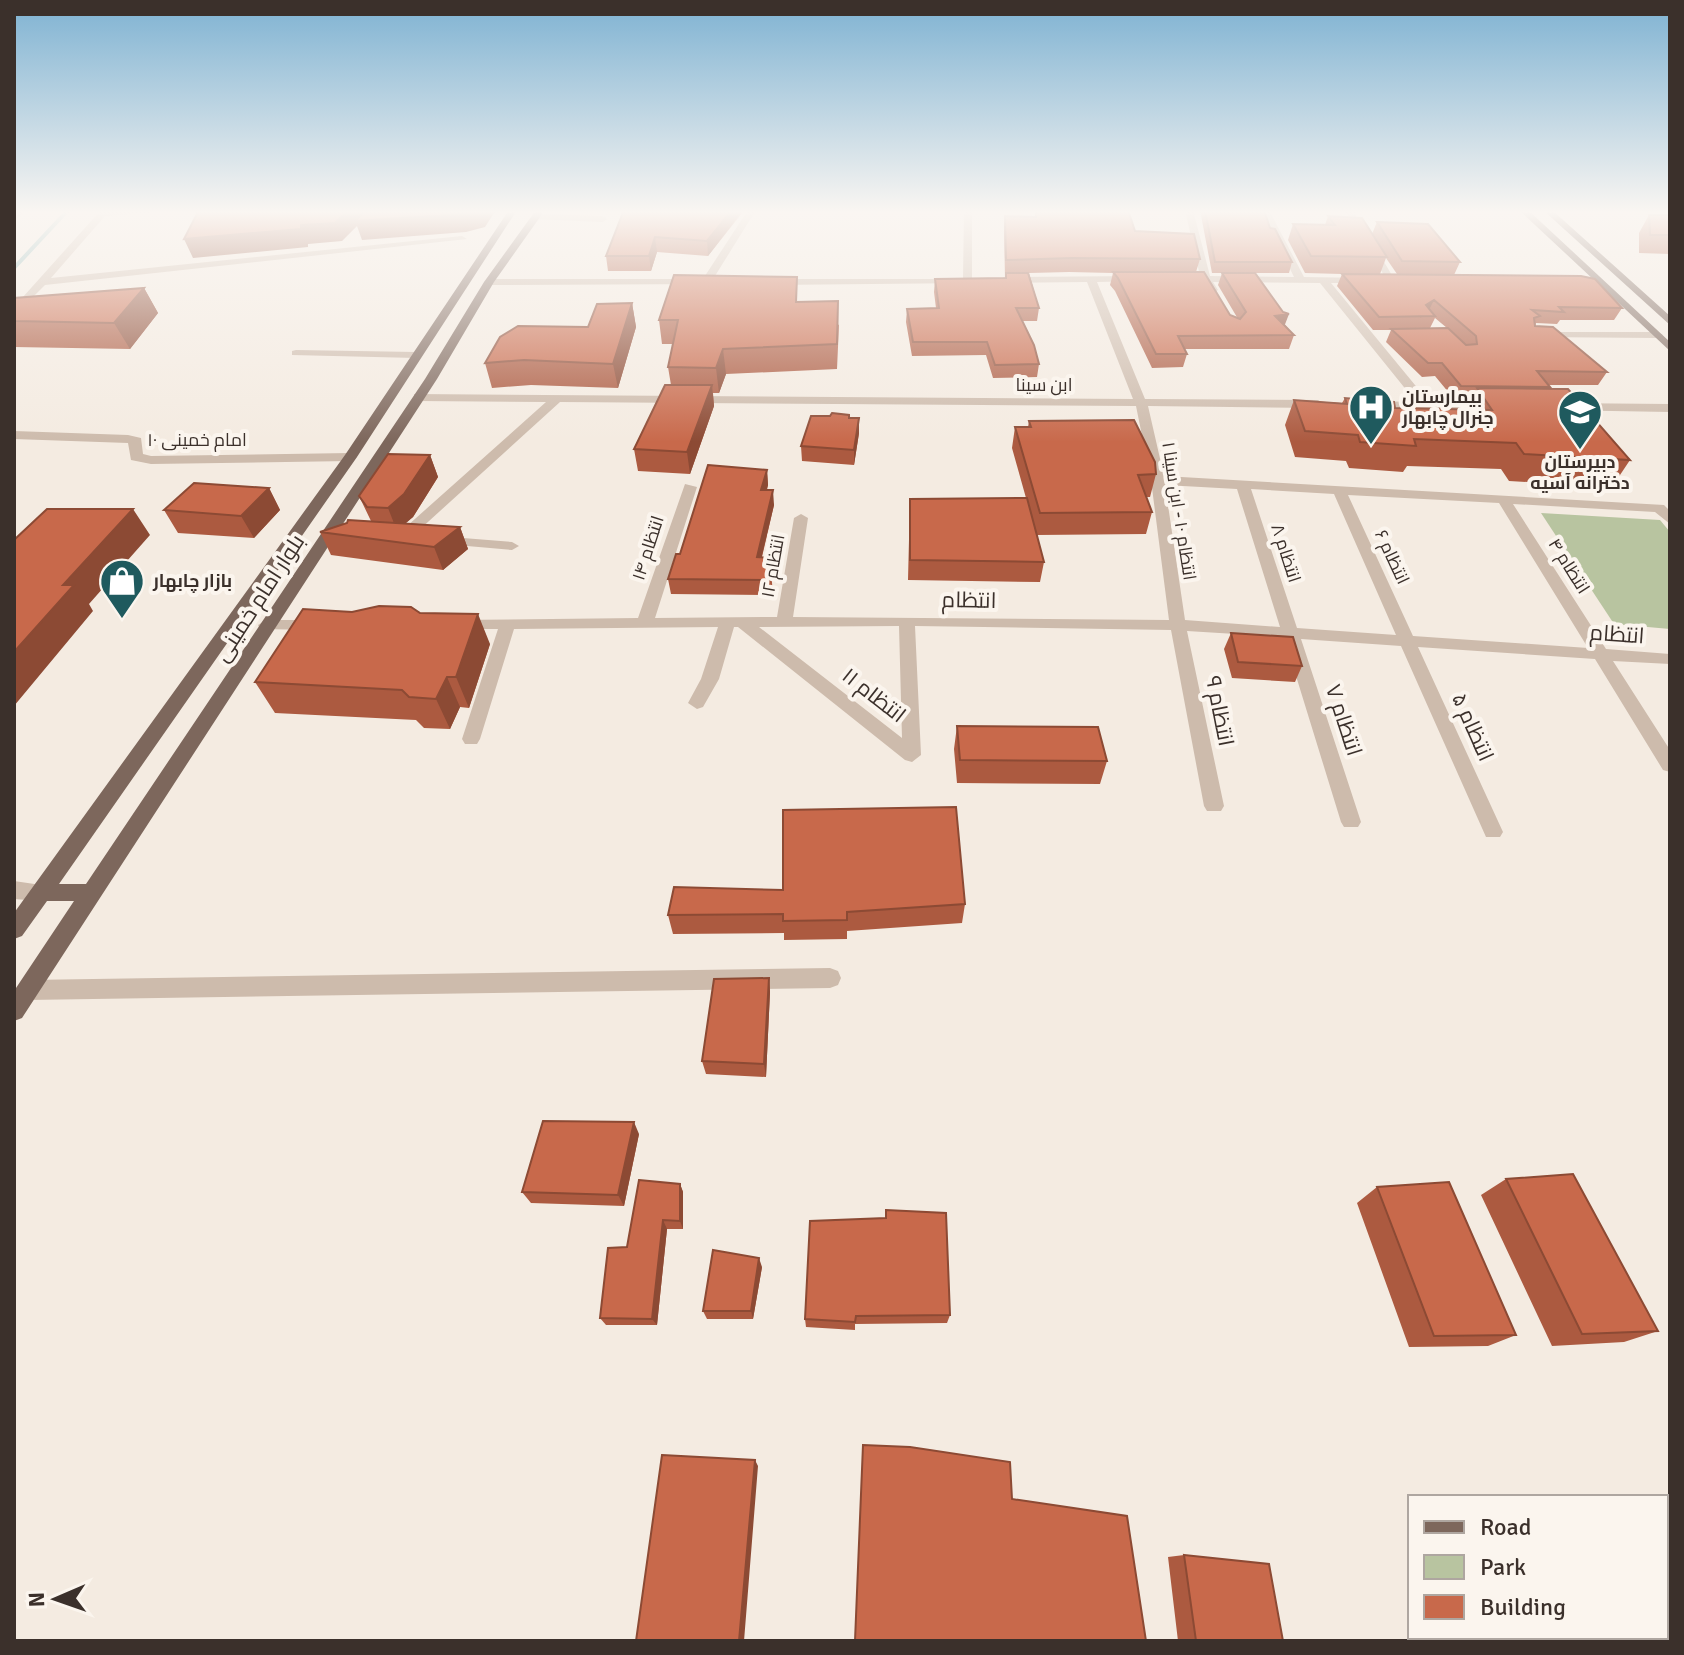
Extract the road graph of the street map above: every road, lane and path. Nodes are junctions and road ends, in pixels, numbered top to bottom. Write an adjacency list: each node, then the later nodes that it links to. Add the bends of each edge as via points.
1 (37, 287): 12 (street)
2 (461, 287): 20 (main road, بلوار امام خمینی)
3 (486, 287): 21 (main road, بلوار امام خمینی)
4 (1094, 287): 23 (street, انتظام ۱۰ - ابن سینا ۱)
5 (1210, 287): 11 (street)
6 (1261, 287): 10 (street)
7 (1329, 287): 16 (street)
8 (1607, 287): 15 (main road)
9 (1632, 287): 13 (main road)
10 (1263, 290)
11 (1220, 303)
12 (14, 313)
13 (1670, 322)
14 (1534, 335): 15 (street)
15 (1657, 335): 18 (main road)
16 (1369, 336): 17 (street); 26 (street)
17 (1385, 336)
18 (1670, 348)
19 (296, 353): 20 (street)
20 (416, 355): 31 (main road, بلوار امام خمینی)
21 (418, 397): 22 (street, ابن سینا); 38 (main road, بلوار امام خمینی)
22 (555, 400): 23 (street, ابن سینا); 41 (street, via 394,538)
23 (1141, 403): 24 (street, ابن سینا); 32 (street, انتظام ۱۰ - ابن سینا ۱)
24 (1330, 404)
25 (1362, 405): 26 (street)
26 (1425, 405): 27 (street)
27 (1501, 406)
28 (1547, 406): 29 (street)
29 (1670, 408)
30 (14, 435): 31 (street, امام خمینی ۱۰, via 128,439 136,441 136,457 151,460)
31 (350, 457): 37 (main road, بلوار امام خمینی)
32 (1158, 480): 33 (street); 50 (street, انتظام ۱۰ - ابن سینا ۱)
33 (1243, 485): 35 (street); 51 (street, انتظام ۸)
34 (690, 487): 45 (street, انتظام ۱۴)
35 (1339, 490): 36 (street); 52 (street, انتظام ۶)
36 (1503, 499): 40 (street, via 1659,508); 53 (street, انتظام ۴)
37 (307, 515): 38 (main road); 62 (main road, بلوار امام خمینی)
38 (340, 515): 48 (main road, بلوار امام خمینی, via 334,535)
39 (801, 518): 43 (street, انتظام ۱۲)
40 (1670, 520)
41 (512, 546)
42 (734, 620): 43 (street, انتظام); 44 (street, انتظام ۱۱, via 912,755); 45 (street, انتظام); 55 (street)
43 (784, 621): 44 (street, انتظام)
44 (907, 621): 50 (street, انتظام)
45 (645, 622): 46 (street, انتظام)
46 (508, 623): 47 (street, انتظام); 56 (street)
47 (447, 624)
48 (266, 625): 49 (street); 63 (main road, بلوار امام خمینی)
49 (341, 625)
50 (1178, 625): 51 (street, انتظام); 58 (street, انتظام ۹)
51 (1290, 633): 52 (street, انتظام); 59 (street, انتظام ۷)
52 (1408, 640): 53 (street, انتظام); 60 (street, انتظام ۵)
53 (1600, 655): 54 (street, انتظام); 57 (street, انتظام ۴)
54 (1670, 659)
55 (697, 703)
56 (471, 739)
57 (1670, 765)
58 (1214, 806)
59 (1351, 822)
60 (1493, 832)
61 (14, 890): 62 (street)
62 (41, 892): 63 (main road); 64 (main road, بلوار امام خمینی)
63 (92, 893): 66 (main road, بلوار امام خمینی)
64 (14, 930)
65 (830, 978): 66 (street)
66 (28, 990): 67 (main road, بلوار امام خمینی)
67 (14, 1011)

